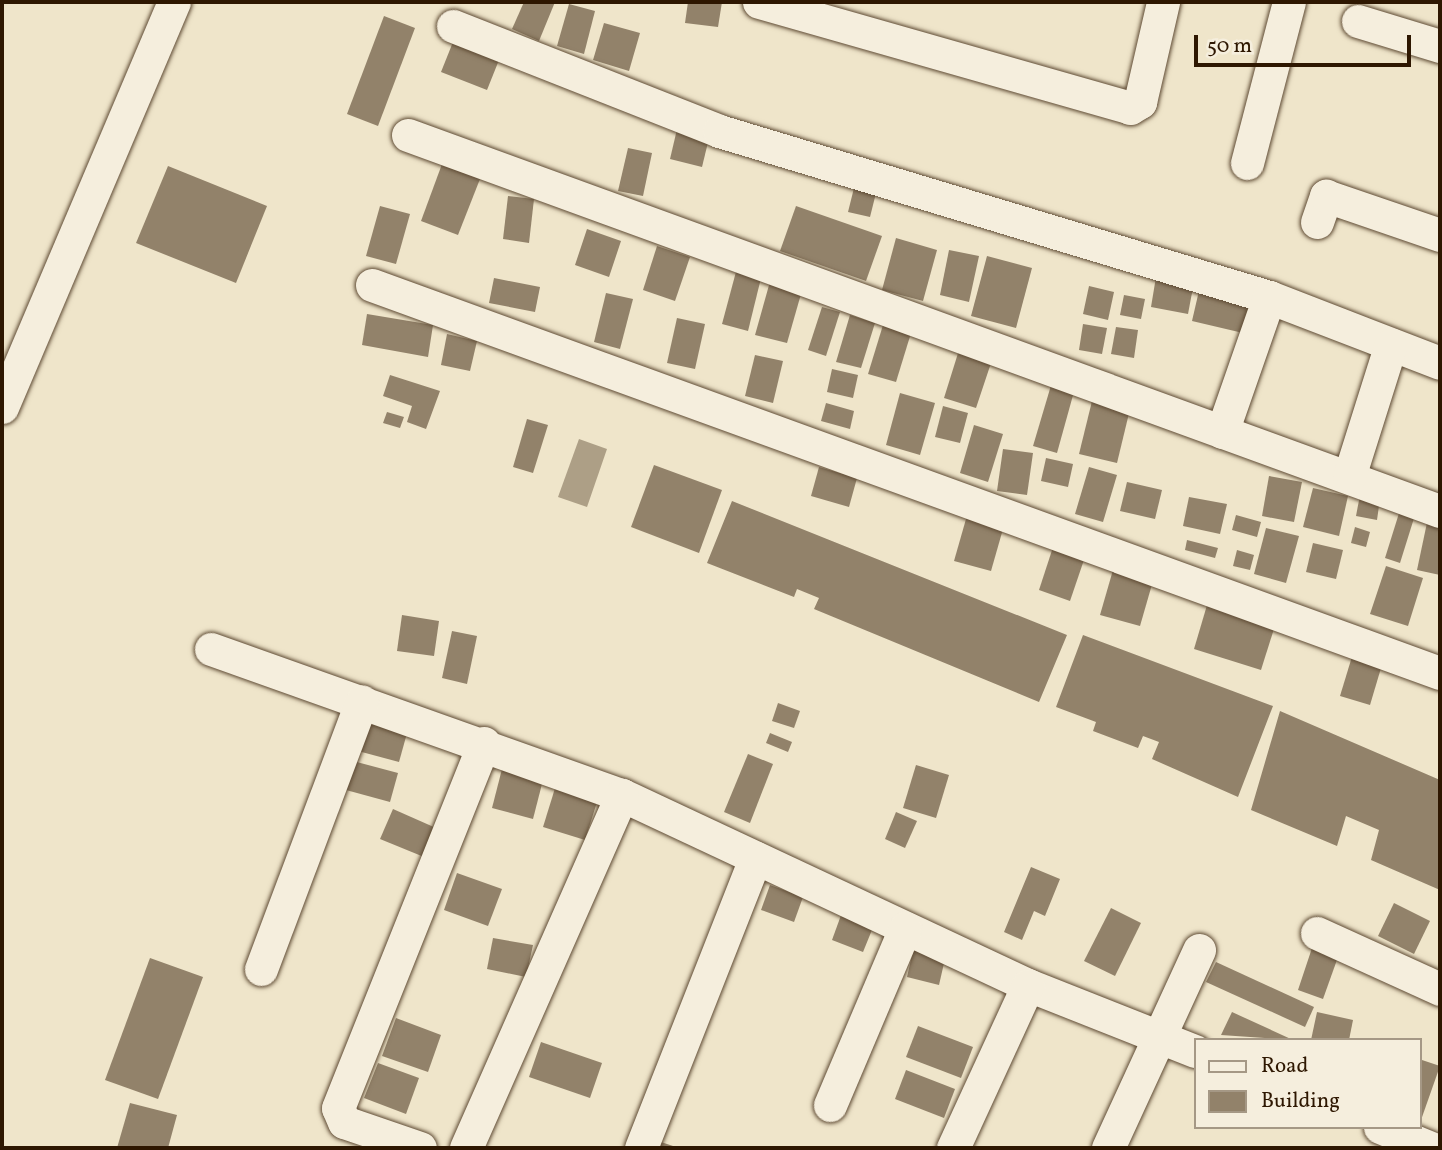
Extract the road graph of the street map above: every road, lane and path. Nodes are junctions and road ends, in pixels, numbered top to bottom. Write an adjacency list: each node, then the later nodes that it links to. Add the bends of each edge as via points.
1 (174, 2): 16 (street)
2 (759, 2): 3 (street, via 1130,108 1140,102)
3 (1163, 2)
4 (1289, 2): 9 (street)
5 (1358, 21): 7 (street)
6 (453, 26): 13 (street, via 719,131)
7 (1440, 46)
8 (408, 135): 17 (street)
9 (1247, 163)
10 (1317, 222): 11 (street, via 1326,196)
11 (1440, 235)
12 (372, 285): 21 (street)
13 (1269, 297): 14 (street); 17 (street)
14 (1391, 344): 15 (street); 18 (street)
15 (1440, 363)
16 (2, 407)
17 (1222, 432): 18 (street)
18 (1349, 477): 19 (street)
19 (1440, 511)
20 (211, 649): 22 (street)
21 (1440, 673)
22 (362, 701): 23 (street); 29 (street)
23 (484, 743): 24 (street); 36 (street, via 338,1108 344,1122)
24 (622, 795): 25 (street); 37 (street)
25 (755, 858): 26 (street); 38 (street)
26 (905, 928): 30 (street); 34 (street)
27 (1317, 933): 31 (street)
28 (1199, 950): 32 (street)
29 (261, 969)
30 (1028, 985): 32 (street); 39 (street)
31 (1440, 989)
32 (1155, 1035): 33 (street); 40 (street)
33 (1194, 1051)
34 (830, 1105)
35 (1385, 1129): 41 (street)
36 (421, 1148)
37 (466, 1148)
38 (641, 1148)
39 (953, 1148)
40 (1108, 1148)
41 (1431, 1148)

